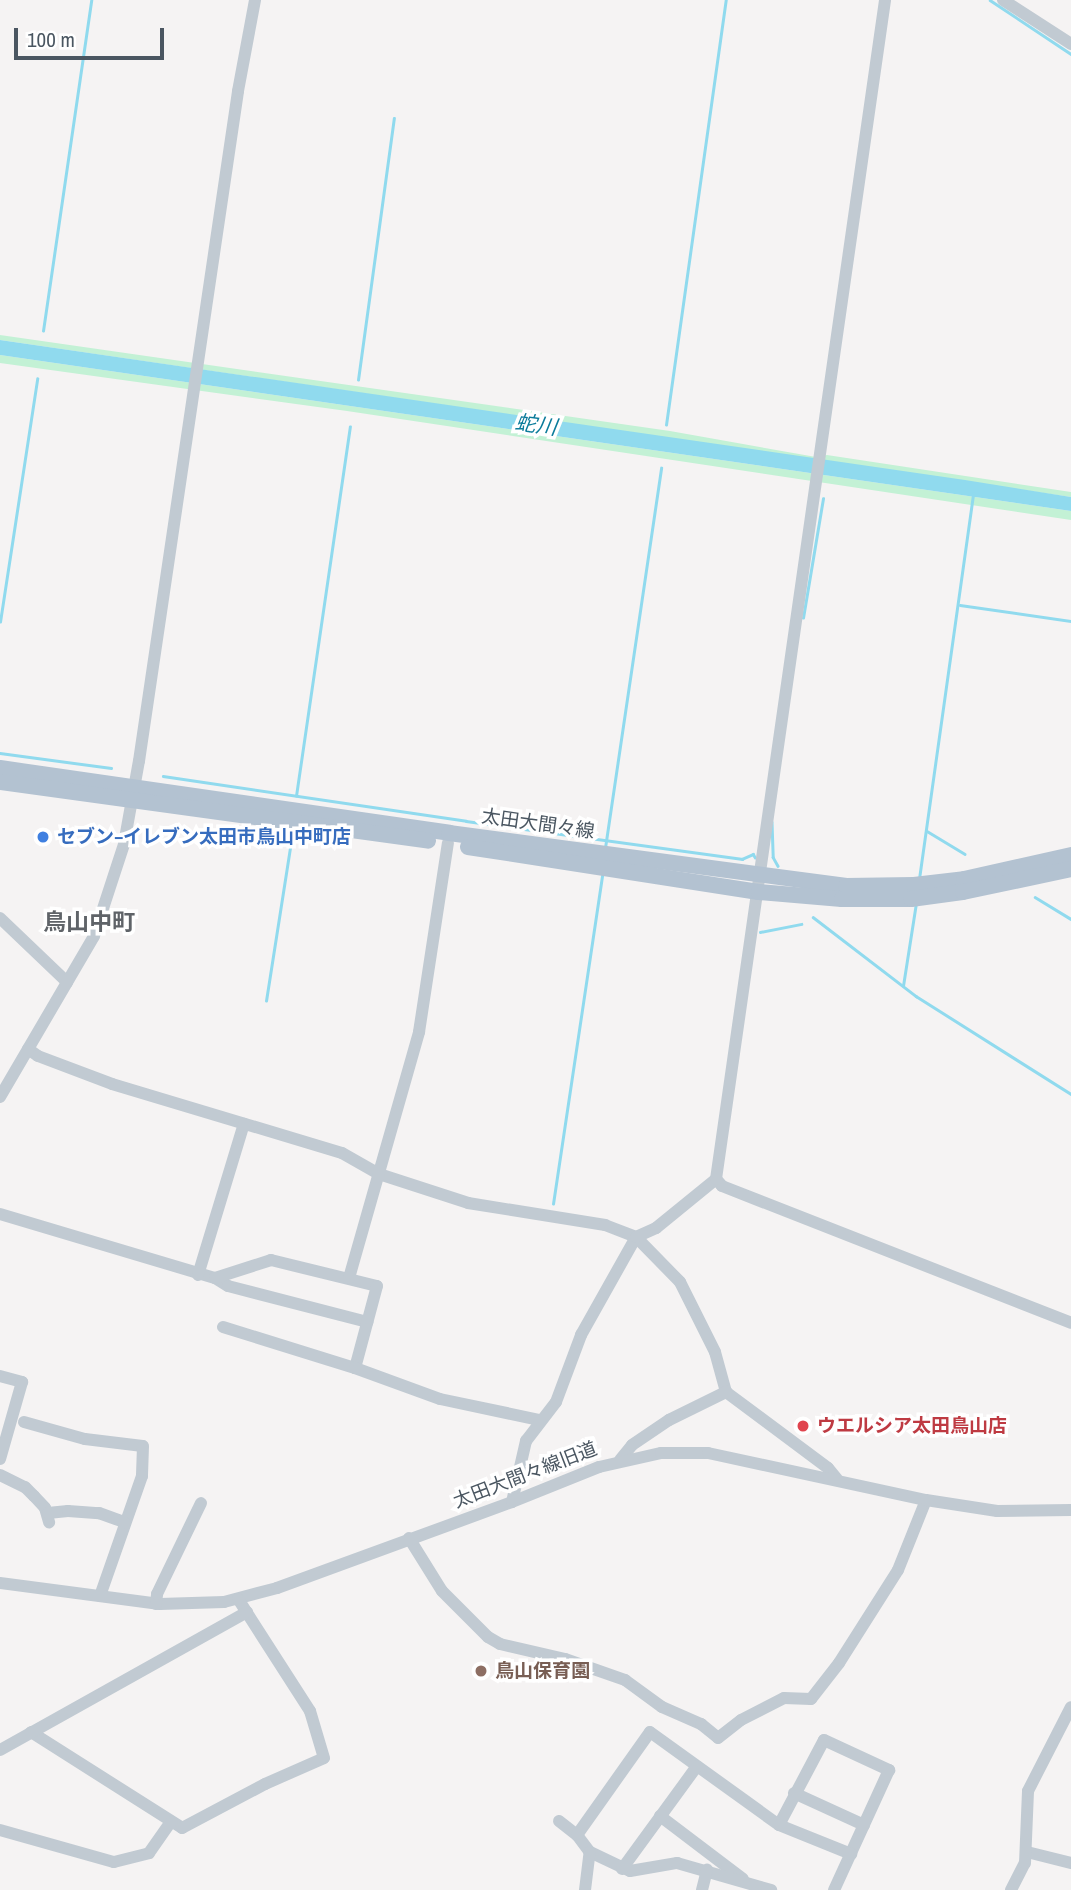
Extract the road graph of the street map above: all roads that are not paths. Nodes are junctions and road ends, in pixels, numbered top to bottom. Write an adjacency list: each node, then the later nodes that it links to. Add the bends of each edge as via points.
1 (254, 0): 7 (street)
2 (885, 0): 11 (street)
3 (1003, 0): 4 (street)
4 (1071, 44)
5 (0, 768): 7 (main road, 太田大間々線)
6 (0, 782): 7 (main road, 太田大間々線)
7 (134, 794): 8 (main road, 太田大間々線); 11 (main road, 太田大間々線); 13 (street, via 107,902 94,936)
8 (448, 843): 11 (main road, 太田大間々線); 17 (street, via 419,1032)
9 (1071, 855): 11 (main road, 太田大間々線, via 1006,871 914,885)
10 (1071, 869): 11 (main road, 太田大間々線, via 911,898 842,899)
11 (760, 884): 18 (street)
12 (0, 918): 13 (street)
13 (67, 982): 14 (street)
14 (28, 1049): 15 (street); 16 (street, via 112,1084)
15 (0, 1097)
16 (244, 1124): 17 (street, via 342,1153); 21 (street)
17 (379, 1174): 20 (street, via 468,1203 605,1225); 23 (street)
18 (716, 1180): 20 (street, via 656,1228); 25 (street)
19 (0, 1214): 21 (street)
20 (636, 1237): 29 (street, via 680,1282 715,1352); 30 (street, via 581,1335 556,1402)
21 (198, 1275): 22 (street)
22 (215, 1278): 23 (street, via 271,1260); 24 (street, via 228,1286)
23 (349, 1278): 24 (street, via 377,1286)
24 (367, 1322): 27 (street)
25 (1071, 1323)
26 (223, 1327): 27 (street)
27 (355, 1368): 30 (street, via 440,1399)
28 (0, 1376): 32 (street, via 22,1382)
29 (726, 1392): 33 (street, via 669,1420 632,1445); 35 (street)
30 (540, 1420): 37 (street, via 526,1441)
31 (24, 1422): 40 (street, via 85,1439 144,1446 144,1467)
32 (0, 1460)
33 (620, 1460): 35 (street, 太田大間々線旧道, via 661,1453 708,1453); 37 (street, 太田大間々線旧道)
34 (0, 1475): 40 (street, via 25,1487 48,1518 88,1512)
35 (838, 1479): 36 (street, 太田大間々線旧道)
36 (926, 1500): 39 (street, 太田大間々線旧道, via 997,1511); 41 (street, via 898,1570 811,1699 784,1698 718,1738 625,1680 488,1637 442,1591)
37 (512, 1502): 41 (street, 太田大間々線旧道)
38 (201, 1503): 45 (street)
39 (1071, 1510)
40 (124, 1522): 43 (street)
41 (409, 1538): 44 (street, 太田大間々線旧道)
42 (0, 1583): 43 (street, 太田大間々線旧道)
43 (100, 1596): 45 (street, 太田大間々線旧道)
44 (238, 1600): 45 (street, 太田大間々線旧道); 46 (street)
45 (156, 1604)
46 (247, 1612): 48 (street); 54 (street, via 310,1711 324,1758 182,1828)
47 (1071, 1707): 60 (street, via 1028,1791)
48 (31, 1732): 49 (street); 54 (street)
49 (0, 1750)
50 (697, 1766): 52 (street); 55 (street); 58 (street, via 650,1732)
51 (794, 1793): 55 (street); 56 (street); 56 (street, via 824,1740 835,1745 889,1770)
52 (660, 1816): 63 (street); 65 (street)
53 (558, 1821): 58 (street)
54 (171, 1822): 57 (street, via 149,1853 114,1862)
55 (779, 1825): 61 (street)
56 (864, 1825): 61 (street)
57 (0, 1830)
58 (578, 1835): 59 (street)
59 (590, 1852): 63 (street); 66 (street)
60 (1027, 1852): 62 (street); 70 (street)
61 (851, 1854): 69 (street)
62 (1071, 1863)
63 (622, 1869): 64 (street, via 639,1871 677,1863)
64 (707, 1870): 65 (street); 67 (street)
65 (744, 1880): 68 (street)
66 (585, 1890)
67 (702, 1890)
68 (771, 1890)
69 (834, 1890)
70 (1011, 1890)

